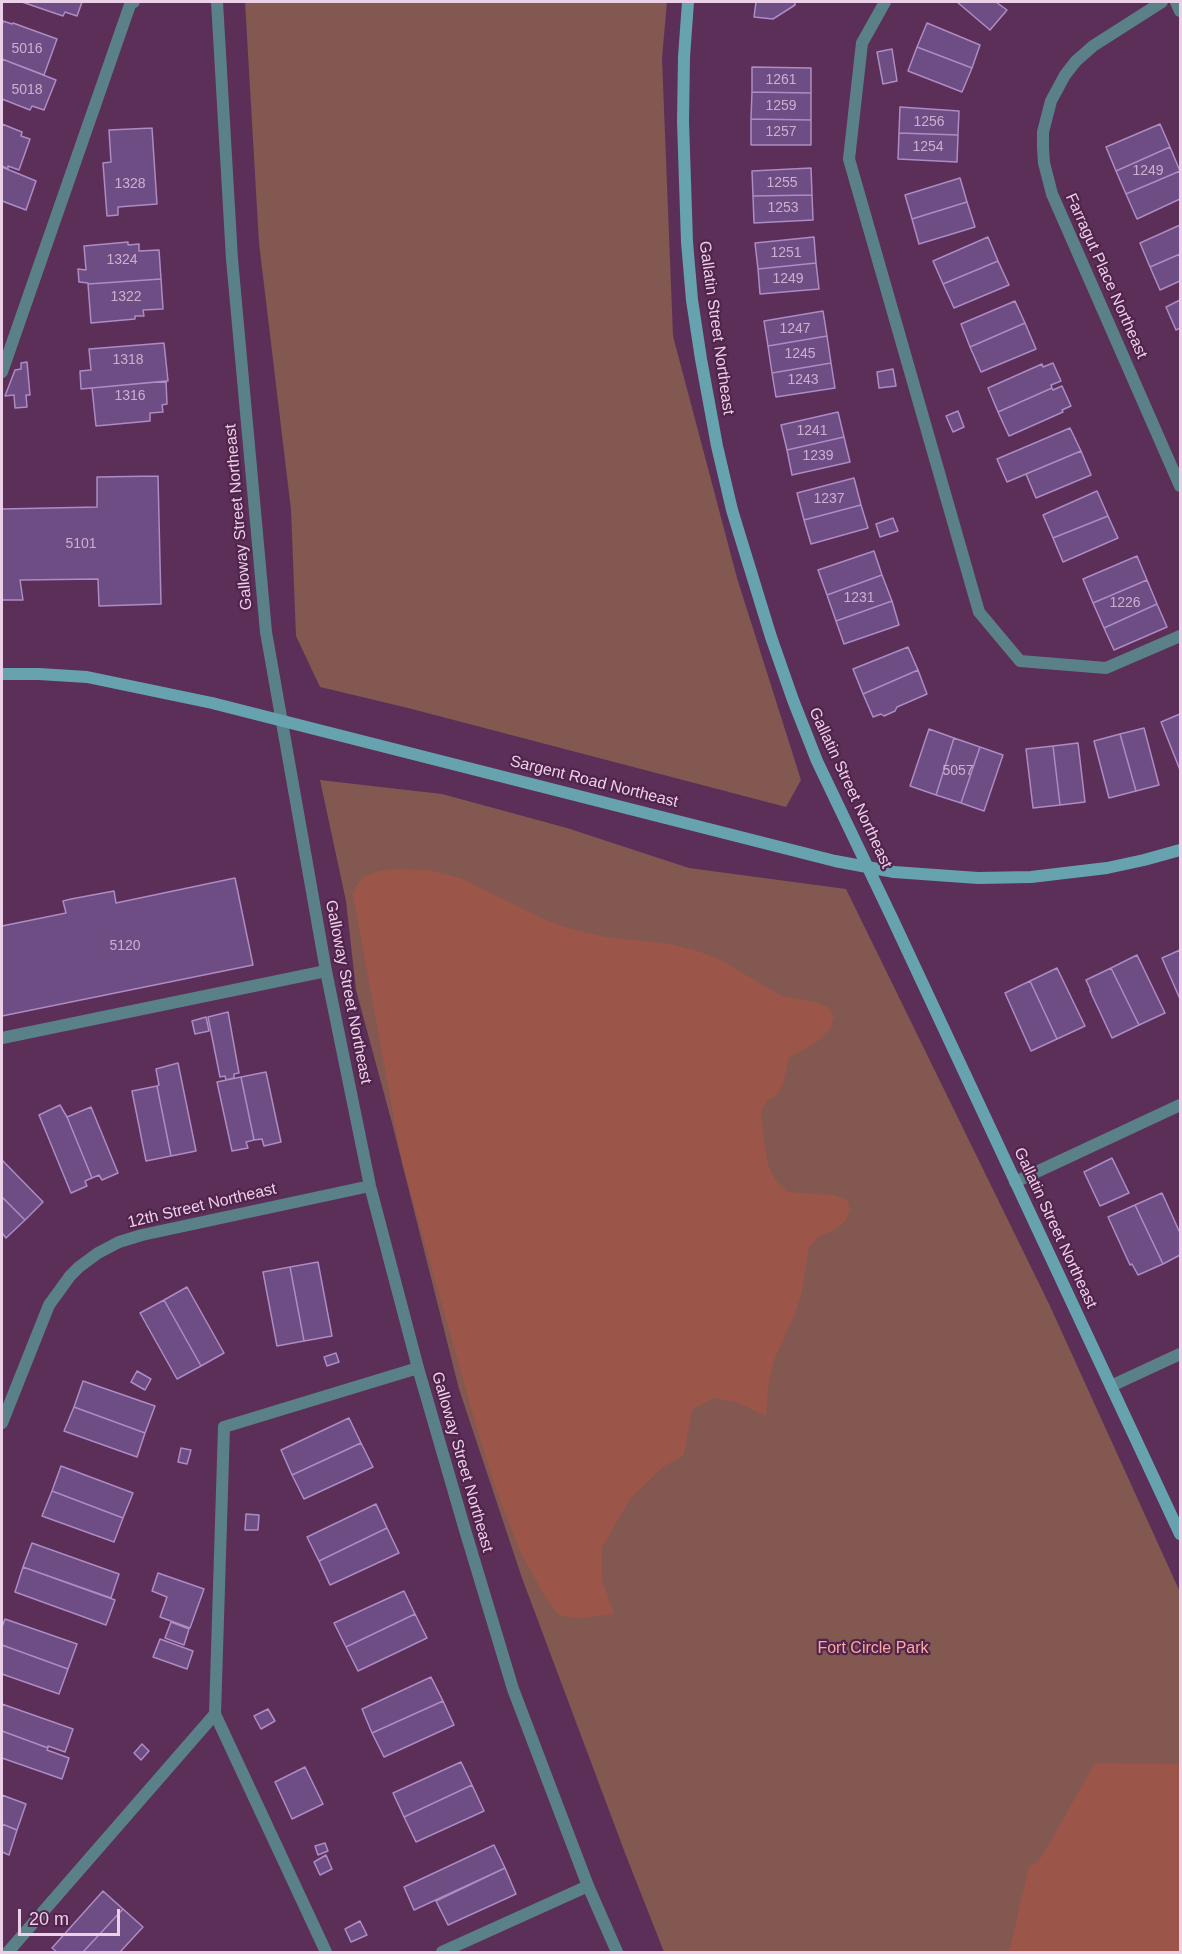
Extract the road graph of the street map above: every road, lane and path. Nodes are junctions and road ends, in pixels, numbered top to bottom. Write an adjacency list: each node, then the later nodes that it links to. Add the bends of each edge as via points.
1 (134, 2): 8 (street)
2 (218, 2): 12 (street, Galloway Street Northeast, via 232,259 266,632)
3 (688, 2): 14 (street, Gallatin Street Northeast, via 683,90 686,230 711,417 735,521 767,626 817,761)
4 (885, 2): 10 (street, via 862,43 849,159 979,612 1020,661 1106,668)
5 (1162, 2): 9 (street, Farragut Place Northeast, via 1093,46 1065,75 1051,101 1043,132 1044,163 1056,205)
6 (1176, 2): 7 (street)
7 (1180, 11)
8 (2, 372)
9 (1180, 486)
10 (1180, 636)
11 (2, 674): 12 (street, Sargent Road Northeast, via 87,677)
12 (281, 721): 14 (street, Sargent Road Northeast); 15 (street, Galloway Street Northeast)
13 (1180, 850): 14 (street, Sargent Road Northeast, via 1107,868 1030,877 952,877)
14 (868, 867): 18 (street, Gallatin Street Northeast)
15 (326, 971): 16 (street); 19 (street, Galloway Street Northeast)
16 (2, 1038)
17 (1180, 1105): 18 (street)
18 (1015, 1182): 22 (street, Gallatin Street Northeast)
19 (370, 1186): 21 (street, Galloway Street Northeast); 23 (street, 12th Street Northeast, via 142,1235 98,1253 70,1276 49,1305)
20 (1180, 1354): 22 (street)
21 (418, 1368): 25 (street, via 224,1427); 26 (street, Galloway Street Northeast, via 513,1689)
22 (1111, 1386): 24 (street, Gallatin Street Northeast)
23 (2, 1423)
24 (1180, 1534)
25 (214, 1714): 27 (street); 28 (street)
26 (588, 1887): 29 (street); 30 (street, Galloway Street Northeast)
27 (8, 1953)
28 (326, 1953)
29 (442, 1953)
30 (616, 1953)

